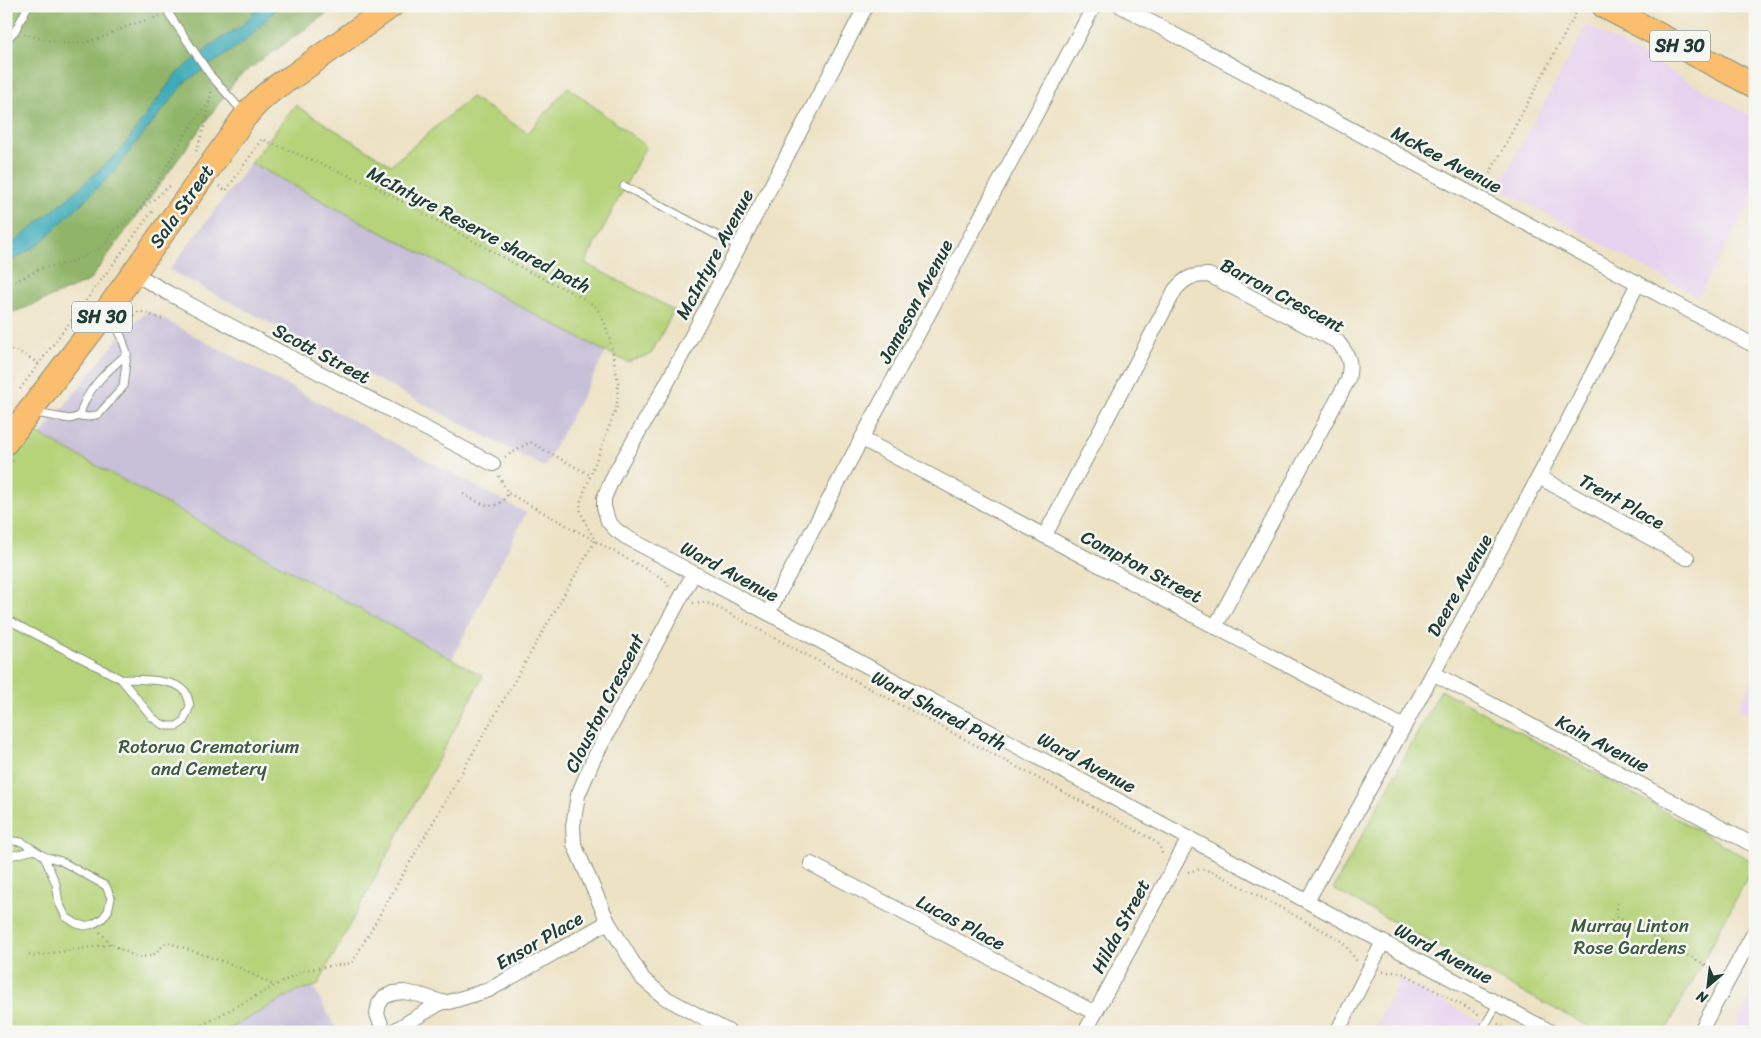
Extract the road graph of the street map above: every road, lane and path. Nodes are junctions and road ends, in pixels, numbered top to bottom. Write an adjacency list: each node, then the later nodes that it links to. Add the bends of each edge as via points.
1 (28, 6): 9 (lane)
2 (391, 6): 12 (highway, Sala Street / SH 30, via 292,78 276,86)
3 (866, 6): 22 (street, McIntyre Avenue)
4 (1094, 6): 35 (street, Jameson Avenue)
5 (1122, 6): 24 (street, McKee Avenue)
6 (1580, 6): 15 (path)
7 (1604, 6): 11 (highway, SH 30)
8 (168, 10): 9 (path, via 88,42 56,41); 12 (lane, via 211,76)
9 (15, 32): 10 (lane)
10 (6, 40)
11 (1755, 86)
12 (245, 114): 23 (highway, Sala Street / SH 30)
13 (193, 158): 21 (path, via 210,100)
14 (178, 179): 16 (path)
15 (1485, 182)
16 (171, 186): 19 (path); 21 (path)
17 (624, 186): 22 (lane)
18 (226, 190): 39 (path, McIntyre Reserve shared path, via 262,139 376,187 596,307 610,340 618,382 617,406)
19 (160, 201)
20 (154, 209): 32 (path)
21 (140, 210): 25 (path, via 115,230 99,249 68,263 42,268)
22 (739, 247): 43 (street, McIntyre Avenue, via 615,474 604,498)
23 (135, 272): 26 (highway, Sala Street / SH 30); 37 (street, Scott Street, via 170,294)
24 (1638, 284): 29 (street, McKee Avenue); 40 (street, Deere Avenue)
25 (6, 286)
26 (108, 309): 28 (lane); 32 (highway, Sala Street / SH 30)
27 (162, 318): 28 (path, via 139,311)
28 (118, 330): 31 (lane)
29 (1755, 346)
30 (6, 350): 32 (path, via 24,355)
31 (127, 354): 34 (lane, via 105,373 84,401); 34 (lane, via 122,387 99,414)
32 (47, 371): 33 (highway, Sala Street / SH 30); 33 (path)
33 (23, 403): 34 (lane, via 70,419); 36 (highway, Sala Street / SH 30)
34 (80, 416)
35 (862, 439): 44 (street, Compton Street); 50 (street, Jameson Avenue)
36 (12, 449): 38 (path)
37 (493, 464): 39 (path, via 530,442); 41 (path)
38 (6, 469)
39 (590, 475): 45 (path, McIntyre Reserve shared path, via 580,503 581,514)
40 (1539, 477): 46 (street, Trent Place); 53 (street, Deere Avenue)
41 (508, 493): 42 (path, via 498,506 486,506); 45 (path)
42 (463, 494)
43 (608, 521): 47 (street, Ward Avenue, via 626,537)
44 (1045, 535): 52 (street, Compton Street); 52 (street, Barron Crescent, via 1175,290 1185,279 1209,275 1338,342 1351,366 1348,380)
45 (594, 541): 48 (path, via 664,579 669,586); 78 (path, via 352,963 304,970)
46 (1687, 558)
47 (694, 573): 50 (street, Ward Avenue); 68 (street, Clouston Crescent, via 593,760 578,795 574,844)
48 (669, 595)
49 (690, 606): 62 (path, Ward Shared Path, via 702,602 713,605 1090,806 1155,842)
50 (768, 613): 56 (street, Ward Avenue)
51 (6, 619): 54 (lane)
52 (1216, 627): 55 (street, Compton Street)
53 (1432, 673): 55 (street, Deere Avenue); 58 (street, Kain Avenue)
54 (121, 679): 54 (lane, via 177,685 185,691 190,706 183,722 167,726 156,720)
55 (1404, 727): 66 (street, Deere Avenue)
56 (1189, 838): 66 (street, Ward Avenue); 81 (street, Hilda Street)
57 (6, 840): 59 (lane, via 22,842)
58 (1755, 846)
59 (35, 850): 60 (lane); 61 (lane)
60 (44, 856): 69 (lane, via 66,917 77,924); 69 (lane, via 61,861 106,886 111,898 108,911)
61 (6, 857)
62 (1166, 860)
63 (811, 864): 81 (street, Lucas Place)
64 (1184, 870): 75 (path, via 1207,870 1222,877 1339,940)
65 (1616, 899): 67 (path)
66 (1307, 901): 72 (street, Ward Avenue)
67 (1617, 917): 70 (path); 76 (path)
68 (608, 922): 79 (street, Ensor Place, via 489,990); 86 (street, Clouston Crescent, via 643,979 664,997)
69 (93, 924): 73 (path)
70 (1600, 931)
71 (1755, 931): 92 (street)
72 (1383, 942): 80 (street, Ward Avenue); 88 (street)
73 (111, 944): 74 (path, via 34,956); 78 (path, via 138,958 153,955 167,942 238,966)
74 (29, 954)
75 (1360, 964)
76 (1713, 969)
77 (1377, 974): 82 (path, via 1392,971 1405,974)
78 (275, 986): 83 (path)
79 (442, 1002): 84 (street, via 404,992 384,997 377,1014); 85 (street)
80 (1498, 1003): 82 (lane); 91 (street, Ward Avenue)
81 (1095, 1013): 87 (street, Hilda Street)
82 (1488, 1019): 89 (lane); 90 (path)
83 (189, 1032)
84 (384, 1032)
85 (392, 1032)
86 (729, 1032)
87 (1085, 1032)
88 (1337, 1032)
89 (1481, 1032)
90 (1512, 1032)
91 (1551, 1032)
92 (1700, 1032)

